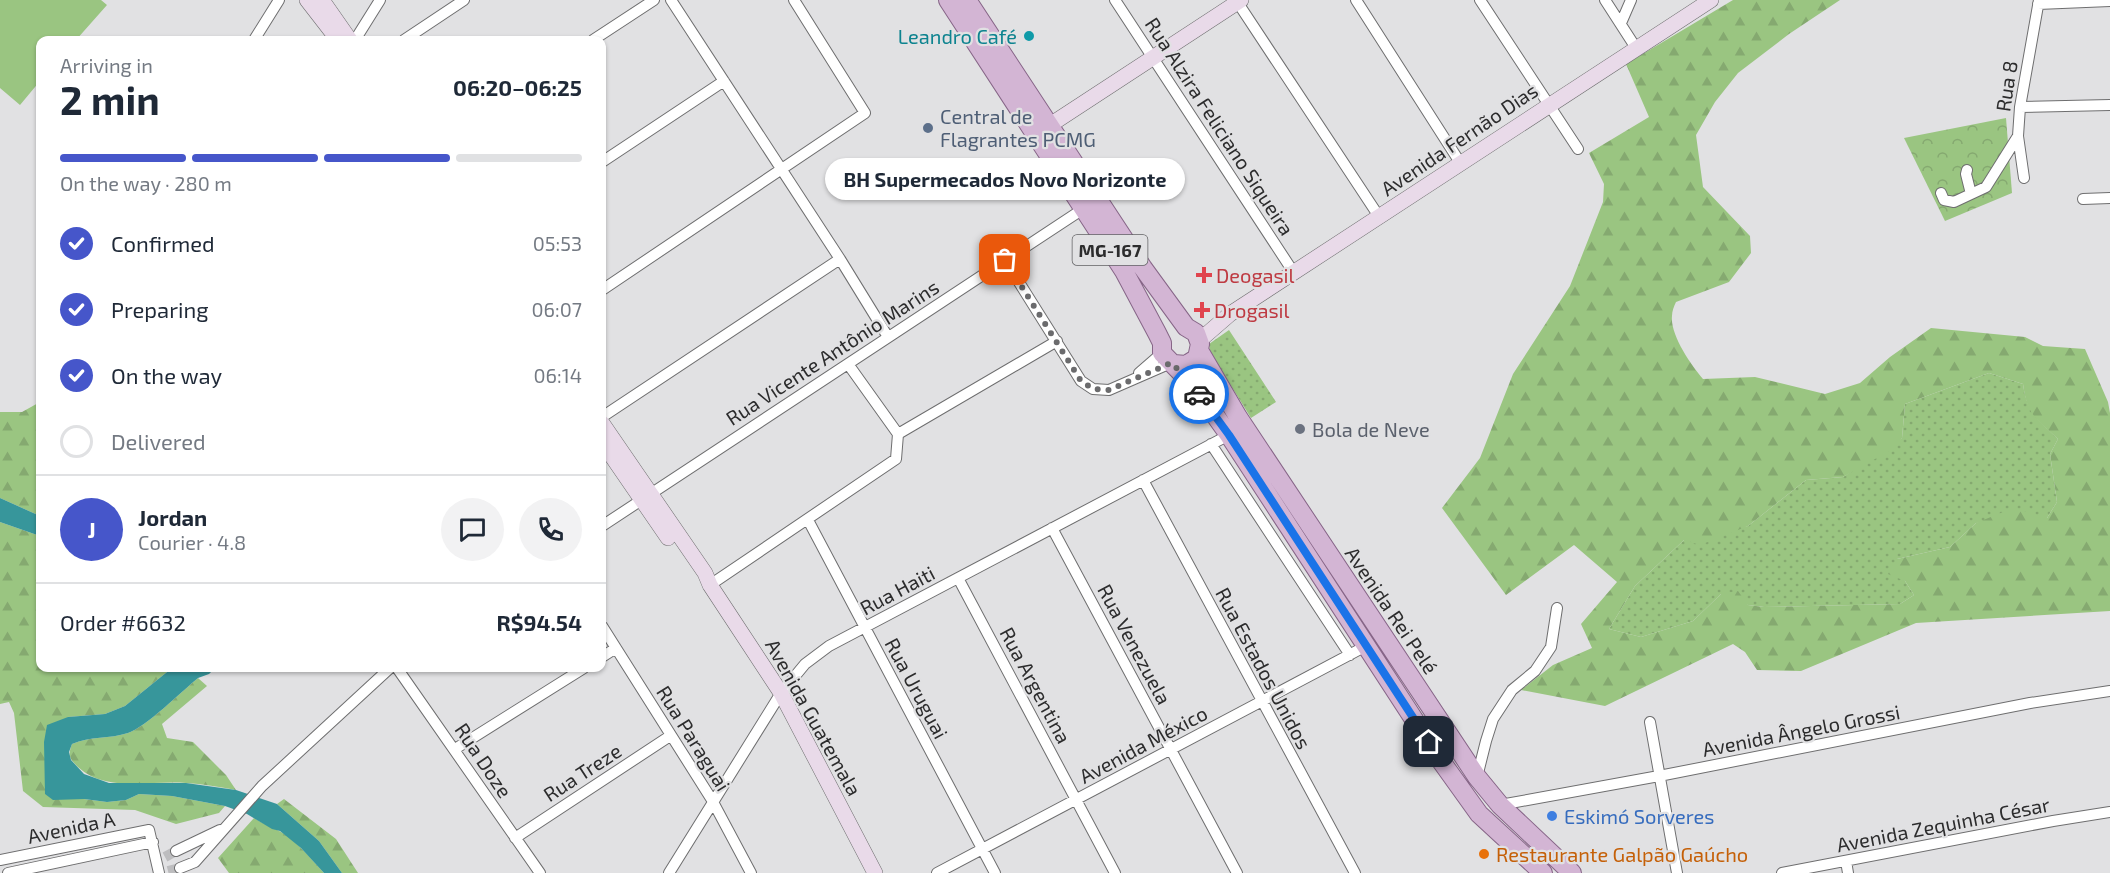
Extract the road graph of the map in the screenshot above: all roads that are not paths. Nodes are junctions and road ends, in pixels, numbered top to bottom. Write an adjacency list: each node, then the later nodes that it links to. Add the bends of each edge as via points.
1 (279, 0): 21 (street)
2 (307, 0): 22 (street)
3 (322, 0): 23 (street)
4 (380, 0): 24 (street)
5 (464, 0): 25 (street)
6 (654, 0): 26 (street)
7 (670, 0): 29 (street)
8 (794, 0): 39 (street, via 865,113)
9 (948, 0): 45 (main road, Avenida Rei Pelé / MG-167)
10 (967, 0): 33 (main road, Avenida Rei Pelé / MG-167)
11 (1115, 0): 28 (street, Rua Alzira Feliciano Siqueira)
12 (1356, 0): 37 (street)
13 (1480, 0): 30 (street)
14 (1631, 0): 20 (street)
15 (1710, 0): 27 (street, Avenida Fernão Dias)
16 (1238, 1): 28 (street); 46 (street)
17 (2110, 1): 18 (street)
18 (2039, 2): 32 (street, Rua 8)
19 (1611, 3): 20 (street)
20 (1621, 23): 27 (street)
21 (256, 36)
22 (335, 36)
23 (347, 36)
24 (358, 36)
25 (410, 36)
26 (599, 36)
27 (1636, 48): 30 (street, Avenida Fernão Dias)
28 (1153, 57): 33 (street); 49 (street, Rua Alzira Feliciano Siqueira)
29 (724, 81): 36 (street); 39 (street)
30 (1548, 105): 35 (street); 37 (street, Avenida Fernão Dias)
31 (2110, 105): 32 (street)
32 (2020, 107): 34 (street, Rua 8)
33 (1050, 125): 52 (main road, Avenida Rei Pelé / MG-167, via 1143,268)
34 (2018, 136): 40 (street, Rua 8); 42 (street, via 1986,187)
35 (1578, 149)
36 (606, 159)
37 (1461, 164): 46 (street, Avenida Fernão Dias)
38 (1967, 170): 42 (street)
39 (781, 171): 47 (street); 50 (street)
40 (2024, 178)
41 (1941, 193): 42 (street, via 1944,200 1954,202)
42 (1971, 194)
43 (2110, 198): 44 (street)
44 (2083, 199)
45 (1083, 209): 48 (street, Rua Vicente Antônio Marins); 54 (main road, Avenida Rei Pelé / MG-167, via 1124,271)
46 (1380, 218): 49 (street, Avenida Fernão Dias)
47 (840, 259): 51 (street); 56 (street)
48 (1005, 260): 51 (street, Rua Vicente Antônio Marins); 53 (street)
49 (1294, 273): 52 (street, Avenida Fernão Dias)
50 (606, 287)
51 (888, 337): 55 (street, Rua Vicente Antônio Marins)
52 (1194, 337): 54 (main road, via 1192,362 1180,366); 54 (main road, via 1179,326 1167,332); 87 (main road, Avenida Rei Pelé / MG-167, via 1238,417)
53 (1057, 341): 54 (street, via 1081,381 1093,389 1109,390); 58 (street)
54 (1167, 356): 59 (main road, Avenida Rei Pelé / MG-167)
55 (848, 364): 58 (street); 63 (street, Rua Vicente Antônio Marins)
56 (606, 414)
57 (606, 430): 63 (street)
58 (898, 434): 64 (street, via 896,459)
59 (1229, 435): 60 (street, Rua Haiti); 72 (main road, Avenida Rei Pelé / MG-167)
60 (1211, 444): 62 (street, Rua Haiti); 75 (street)
61 (606, 447): 63 (street)
62 (1143, 480): 66 (street, Rua Haiti); 81 (street, Rua Estados Unidos)
63 (645, 497): 65 (street, Rua Vicente Antônio Marins); 68 (street, Avenida Guatemala, via 698,578)
64 (808, 520): 68 (street); 70 (street, Rua Uruguai)
65 (606, 523)
66 (1052, 528): 67 (street, Rua Haiti); 85 (street, Rua Venezuela)
67 (958, 578): 70 (street, Rua Haiti); 89 (street, Rua Argentina)
68 (710, 585): 80 (street, Avenida Guatemala)
69 (1557, 608): 87 (street, via 1551,647 1534,671 1512,690 1494,718)
70 (864, 627): 80 (street, Rua Haiti, via 805,664); 95 (street, Rua Uruguai)
71 (606, 632): 73 (street, Rua Paraguai)
72 (1366, 646): 75 (street, Avenida México); 111 (main road, Avenida Rei Pelé / MG-167, via 1479,814)
73 (616, 648): 74 (street); 83 (street, Rua Paraguai)
74 (606, 654)
75 (1350, 655): 81 (street, Avenida México)
76 (386, 672): 92 (street, via 262,786)
77 (401, 672): 84 (street, Rua Doze)
78 (578, 672): 84 (street)
79 (2110, 691): 86 (street, Avenida Ângelo Grossi)
80 (781, 693): 88 (street, Rua Haiti); 105 (street, Avenida Guatemala)
81 (1262, 702): 85 (street, Avenida México); 110 (street, Rua Estados Unidos)
82 (1650, 722): 86 (street)
83 (670, 736): 88 (street, Rua Paraguai); 93 (street, Rua Treze)
84 (455, 749): 93 (street, Rua Doze)
85 (1171, 749): 89 (street, Avenida México); 109 (street, Rua Venezuela)
86 (1659, 776): 90 (street, Avenida Ângelo Grossi); 113 (street)
87 (1477, 777): 90 (main road, Avenida Rei Pelé / MG-167)
88 (712, 800): 103 (street, Rua Haiti); 104 (street, Rua Paraguai)
89 (1076, 800): 95 (street, Avenida México); 108 (street, Rua Argentina)
90 (1500, 805): 112 (main road, Avenida Rei Pelé / MG-167)
91 (2110, 812): 98 (street, Avenida Zequinha César)
92 (225, 826): 96 (street); 99 (street, via 195,862)
93 (515, 838): 102 (street, Rua Doze)
94 (153, 842): 97 (street, Avenida A, via 149,830); 100 (street); 101 (street, Avenida A)
95 (982, 849): 106 (street, Avenida México); 107 (street, Rua Uruguai)
96 (177, 851)
97 (4, 860): 101 (street)
98 (1846, 861): 114 (street, Avenida Zequinha César); 115 (street)
99 (180, 868)
100 (162, 872)
101 (9, 873)
102 (540, 873)
103 (669, 873)
104 (751, 873)
105 (875, 873)
106 (937, 873)
107 (995, 873)
108 (1115, 873)
109 (1237, 873)
110 (1355, 873)
111 (1543, 873)
112 (1572, 873)
113 (1677, 873)
114 (1782, 873)
115 (1848, 873)

